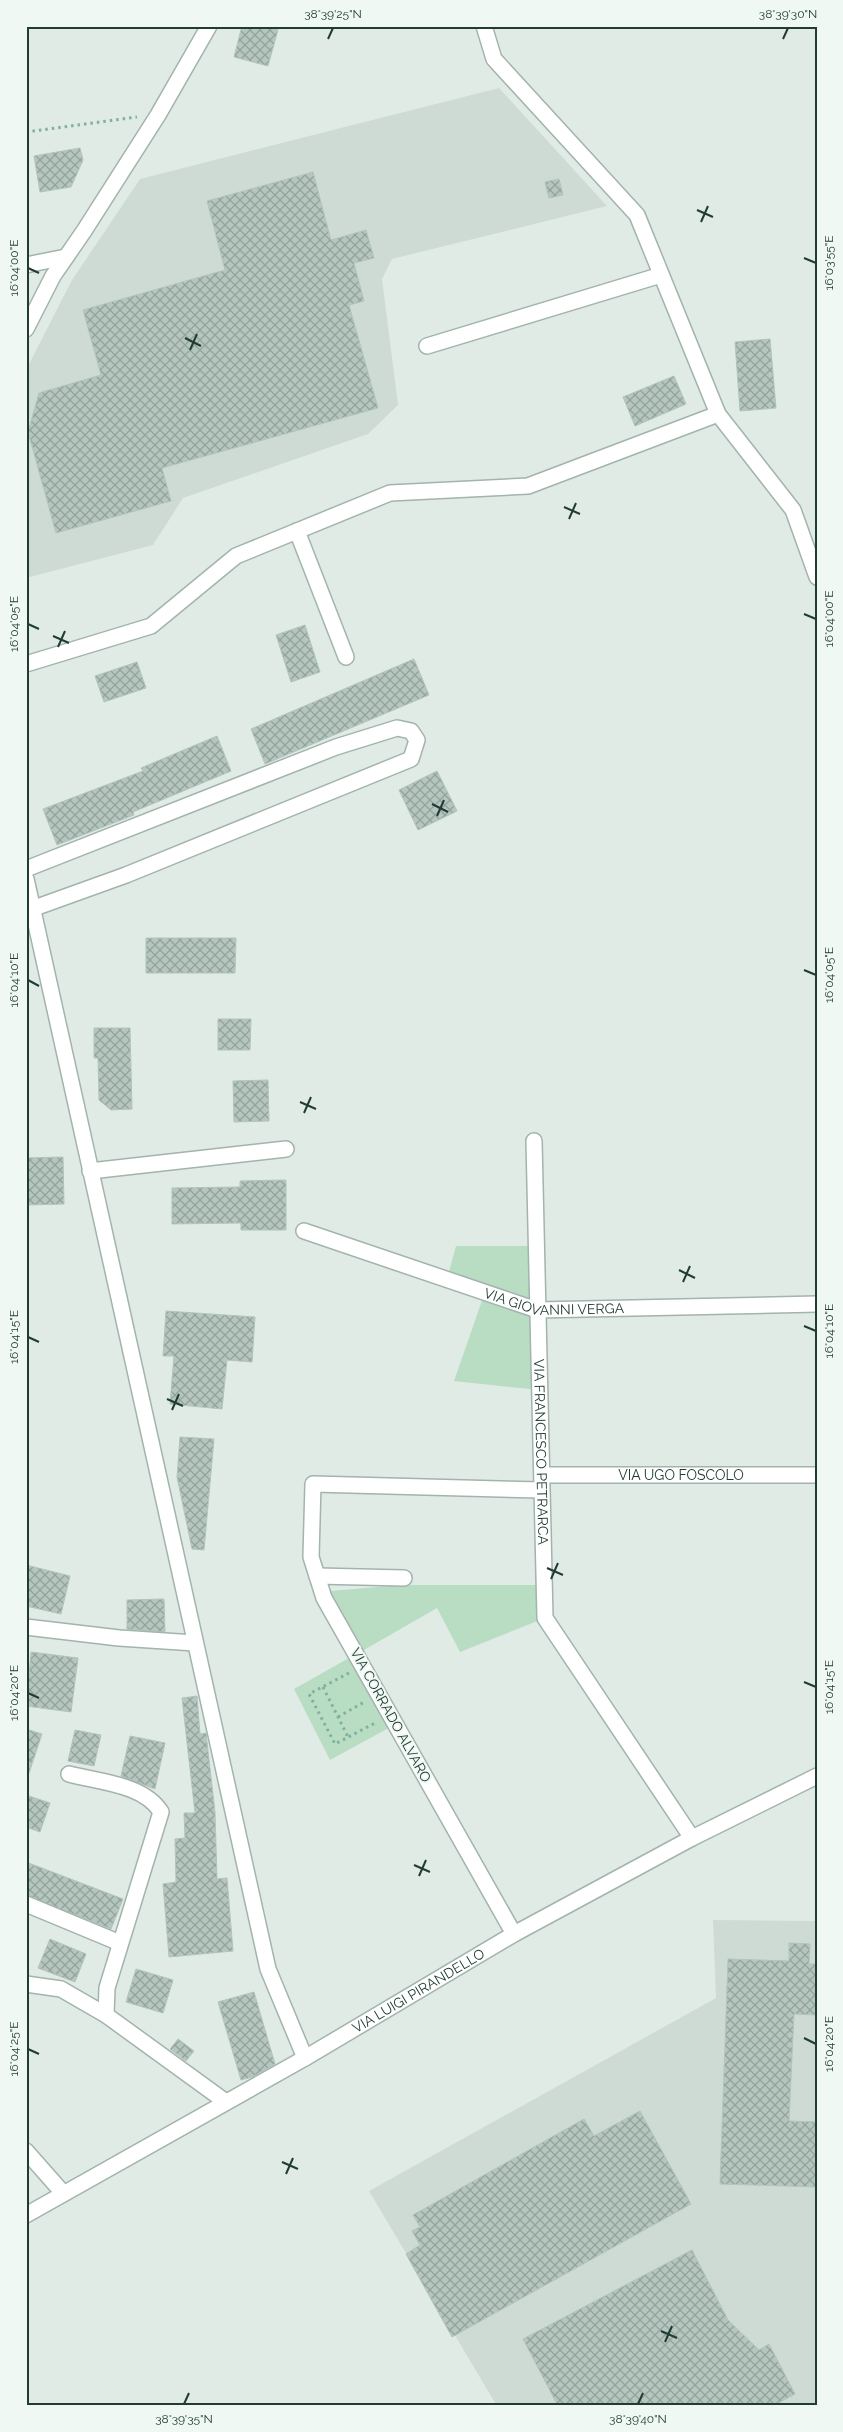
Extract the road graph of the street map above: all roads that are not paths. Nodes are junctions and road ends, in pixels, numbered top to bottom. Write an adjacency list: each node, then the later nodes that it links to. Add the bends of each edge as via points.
1 (209, 26): 3 (street, via 158,115)
2 (484, 26): 5 (street, via 494,59 637,215)
3 (66, 257): 4 (street); 6 (street)
4 (26, 265)
5 (661, 275): 7 (street); 8 (street)
6 (26, 329)
7 (427, 346)
8 (718, 414): 9 (street, via 528,486 390,493); 10 (street, via 793,510)
9 (298, 531): 11 (street); 12 (street, via 236,556 151,626)
10 (817, 577)
11 (346, 657)
12 (26, 664)
13 (26, 868): 15 (street, via 336,747 397,728 411,731 417,740 411,759 126,875)
14 (26, 879): 15 (street)
15 (30, 910): 18 (street)
16 (534, 1141): 21 (street, VIA FRANCESCO PETRARCA)
17 (286, 1149): 18 (street)
18 (90, 1171): 28 (street)
19 (304, 1231): 21 (street, VIA GIOVANNI VERGA)
20 (817, 1304): 21 (street, VIA GIOVANNI VERGA)
21 (537, 1310): 22 (street, VIA FRANCESCO PETRARCA)
22 (544, 1475): 23 (street, VIA UGO FOSCOLO); 24 (street, VIA FRANCESCO PETRARCA)
23 (817, 1475)
24 (541, 1490): 25 (street, VIA CORRADO ALVARO, via 313,1484 311,1557); 31 (street, VIA FRANCESCO PETRARCA, via 545,1618)
25 (317, 1576): 26 (street); 33 (street, VIA CORRADO ALVARO, via 324,1598)
26 (404, 1578)
27 (26, 1627): 28 (street)
28 (194, 1643): 37 (street, via 268,1969)
29 (69, 1774): 34 (street, via 136,1792 153,1800 160,1812)
30 (817, 1776): 31 (street, VIA LUIGI PIRANDELLO)
31 (692, 1838): 33 (street, VIA LUIGI PIRANDELLO)
32 (26, 1904): 34 (street)
33 (514, 1934): 37 (street, VIA LUIGI PIRANDELLO)
34 (120, 1944): 36 (street, via 107,1988)
35 (26, 1984): 36 (street, via 61,1989)
36 (106, 2014): 38 (street)
37 (305, 2058): 38 (street, VIA LUIGI PIRANDELLO)
38 (226, 2102): 40 (street, VIA LUIGI PIRANDELLO)
39 (26, 2151): 40 (street)
40 (63, 2193): 41 (street, VIA LUIGI PIRANDELLO)
41 (26, 2215)

